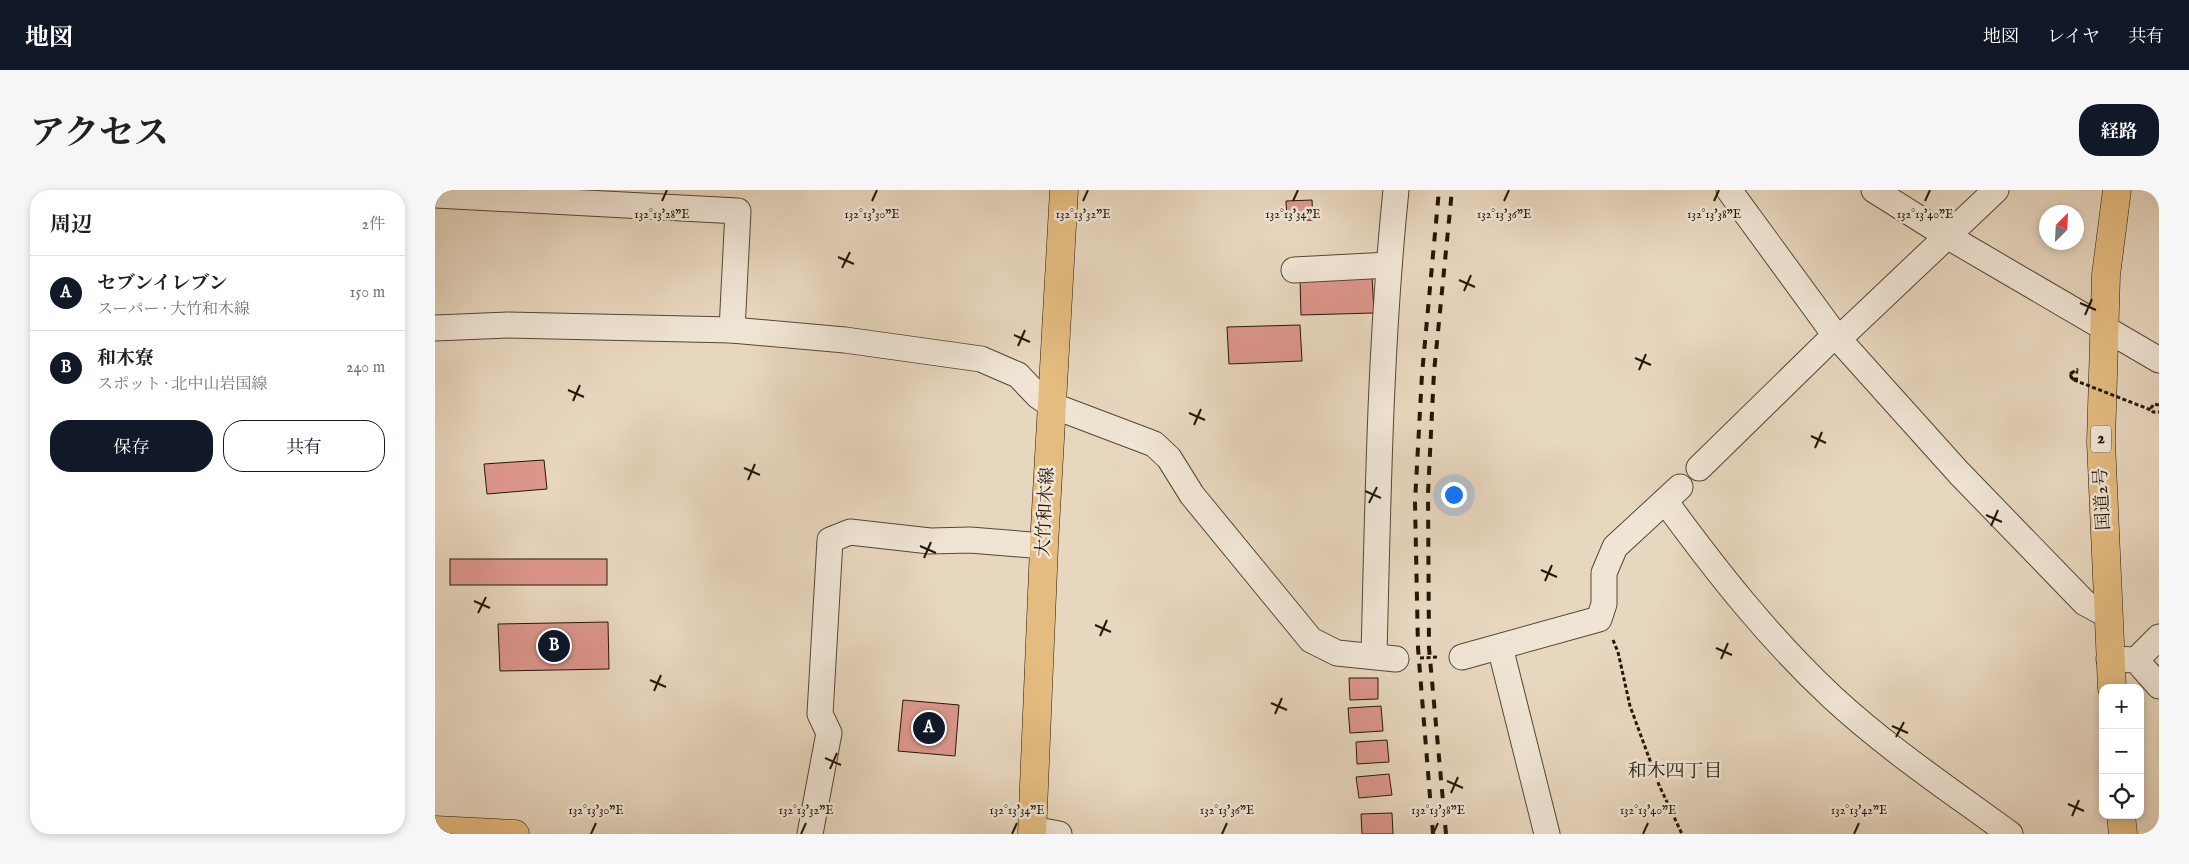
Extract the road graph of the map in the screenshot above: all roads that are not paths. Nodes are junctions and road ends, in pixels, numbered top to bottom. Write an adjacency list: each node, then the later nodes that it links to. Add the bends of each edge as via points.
1 (1064, 190): 17 (main road, 大竹和木線)
2 (1396, 190): 10 (street)
3 (1729, 190): 15 (street)
4 (1874, 190): 9 (street)
5 (1996, 190): 9 (street)
6 (2117, 190): 13 (main road, 国道2号 / 2, via 2106,275)
7 (435, 195): 8 (street)
8 (567, 195): 14 (street, via 738,211)
9 (1947, 236): 13 (street); 15 (street, via 1845,334)
10 (1389, 265): 11 (street); 17 (street, via 1380,448 1385,657 1337,653 1311,640 1192,495 1169,458 1154,444)
11 (1294, 270)
12 (435, 328): 14 (street, via 508,325)
13 (2105, 328): 16 (street); 20 (main road, 国道2号 / 2, via 2101,442)
14 (732, 330): 17 (street, via 845,340 981,359 1018,375)
15 (1835, 335): 18 (street); 20 (street, via 1959,472 2085,603)
16 (2159, 360)
17 (1051, 405): 19 (main road, 大竹和木線)
18 (1699, 468)
19 (1044, 546): 30 (main road, 大竹和木線); 32 (street, via 970,540 930,541 850,532 830,540 820,714 829,733)
20 (2109, 616): 24 (main road, 国道2号 / 2)
21 (2159, 638): 25 (street)
22 (1500, 647): 23 (street); 34 (street); 35 (street, via 1599,619 1604,604 1604,573 1615,548 1673,494 1719,574 1770,635 1833,698)
23 (1462, 657)
24 (2109, 659): 25 (street); 26 (main road, 国道2号 / 2)
25 (2136, 660): 27 (street)
26 (2112, 684)
27 (2159, 686)
28 (2121, 819): 36 (main road)
29 (435, 830): 31 (main road)
30 (1032, 832): 33 (street)
31 (515, 834)
32 (809, 834)
33 (1059, 834)
34 (1547, 834)
35 (2010, 834)
36 (2123, 834)

